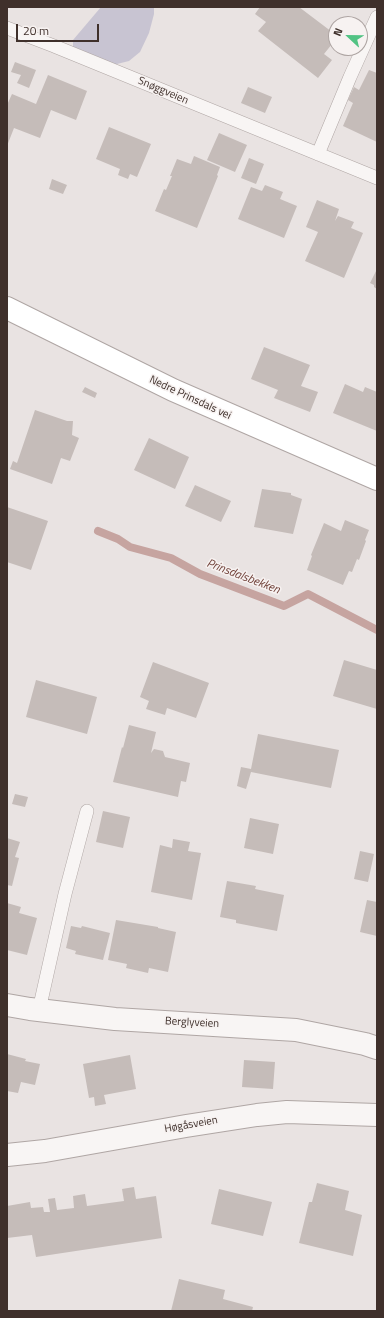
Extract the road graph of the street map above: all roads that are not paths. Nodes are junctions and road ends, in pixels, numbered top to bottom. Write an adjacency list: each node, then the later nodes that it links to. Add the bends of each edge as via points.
1 (377, 17): 3 (lane)
2 (7, 28): 3 (lane, Snøggveien)
3 (318, 154): 4 (lane, Snøggveien)
4 (377, 178)
5 (7, 308): 6 (main road, Nedre Prinsdals vei, via 173,390)
6 (377, 479)
7 (87, 811): 9 (lane)
8 (7, 1005): 9 (street, Berglyveien)
9 (39, 1010): 10 (street, Berglyveien, via 115,1019 296,1030)
10 (377, 1048)
11 (377, 1115): 12 (street, Høgåsveien, via 287,1112 257,1115)
12 (7, 1155)

